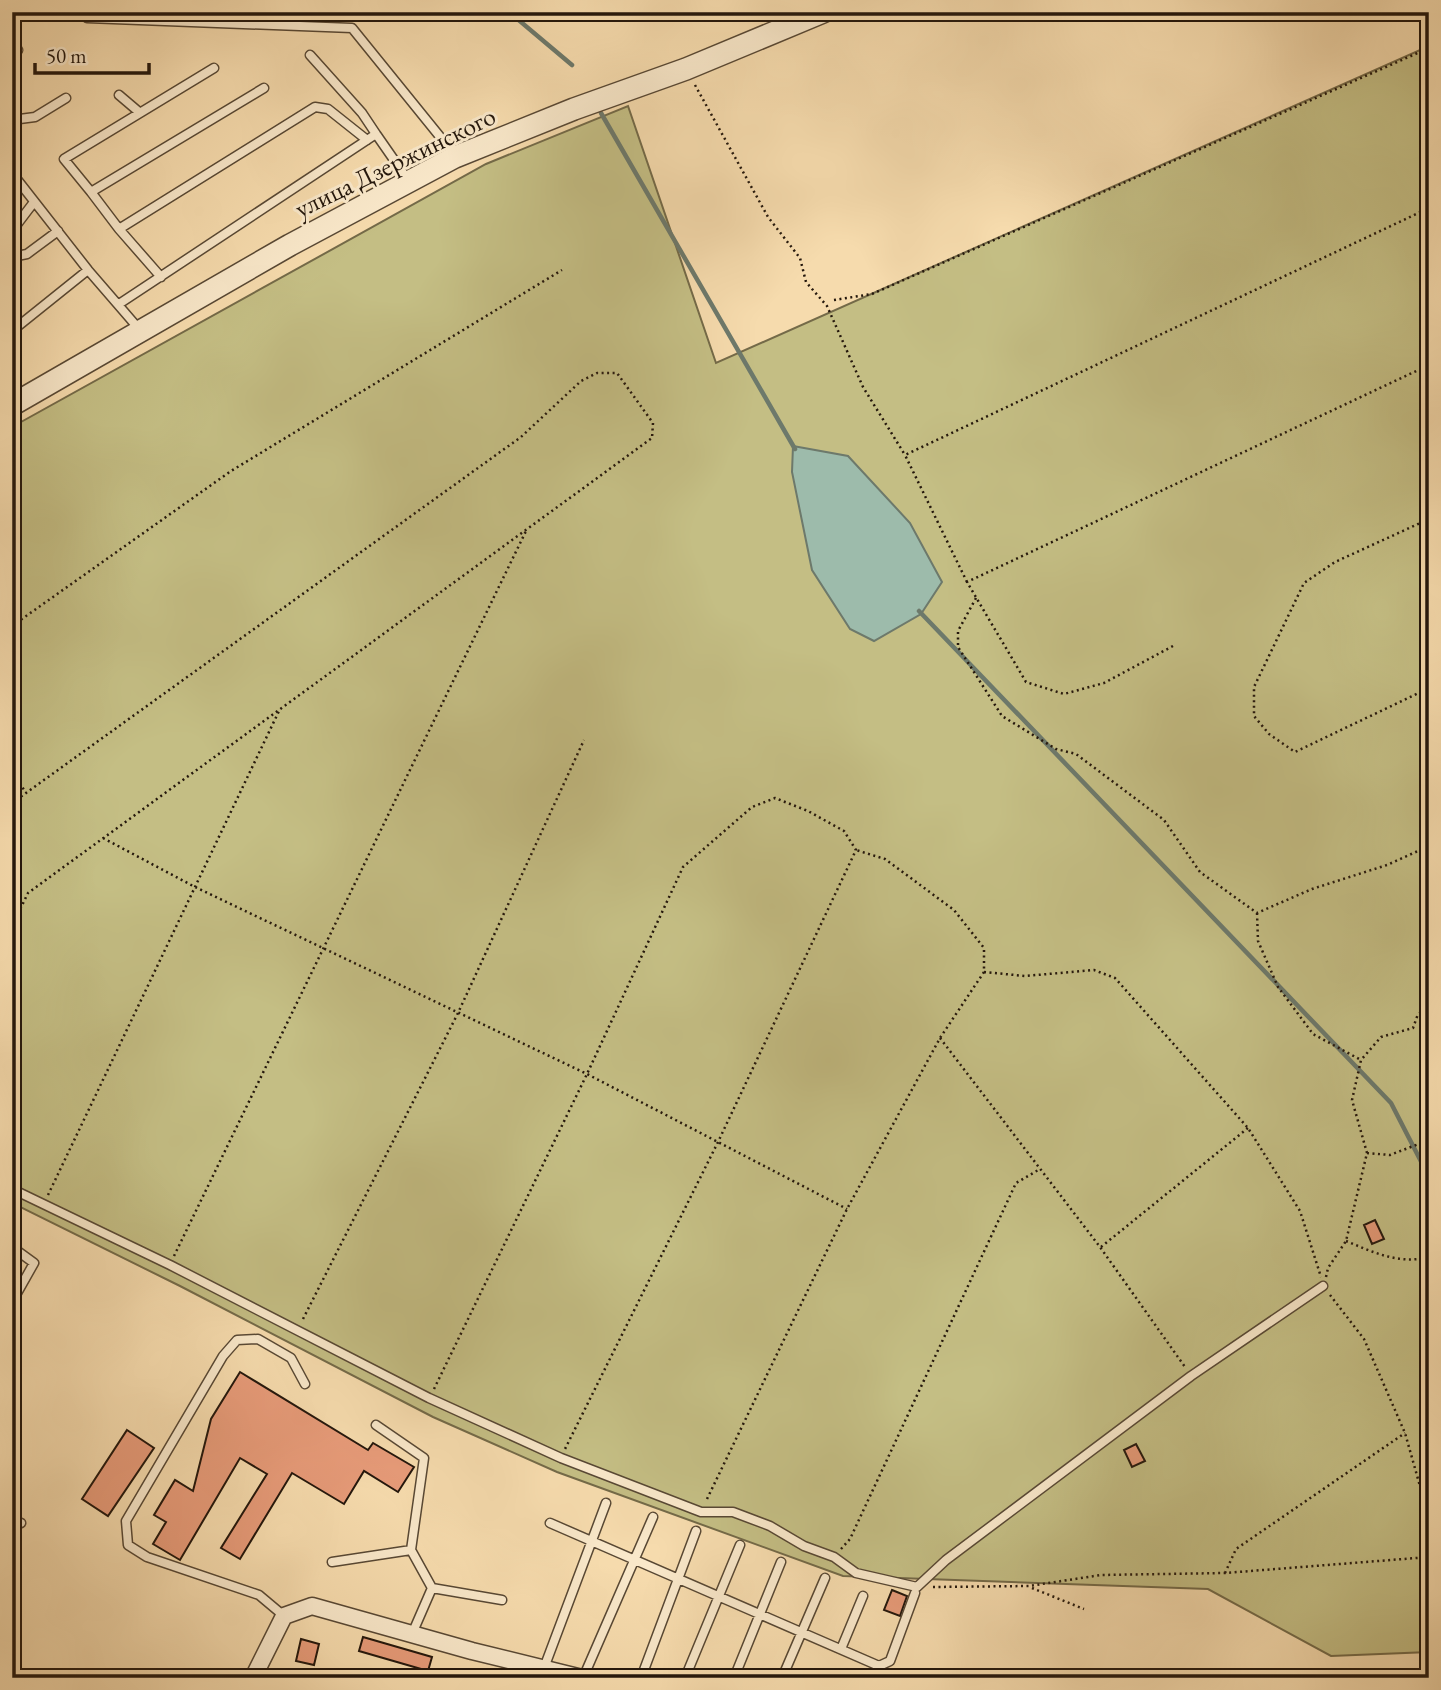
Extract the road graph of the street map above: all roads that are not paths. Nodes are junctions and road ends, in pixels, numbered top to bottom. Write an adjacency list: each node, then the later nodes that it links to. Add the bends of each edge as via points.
1 (823, 12): 12 (street, улица Дзержинского)
2 (87, 18): 12 (lane, via 352,28)
3 (310, 55): 10 (lane)
4 (214, 68): 8 (lane)
5 (264, 88): 15 (lane)
6 (119, 95): 8 (lane)
7 (66, 98): 9 (lane, via 35,117)
8 (139, 112): 15 (lane, via 64,159)
9 (12, 120)
10 (376, 134): 11 (lane); 14 (lane)
11 (367, 140): 17 (lane, via 328,109 315,107); 22 (lane)
12 (455, 157): 14 (street, улица Дзержинского)
13 (12, 173): 16 (lane)
14 (408, 180): 25 (street, улица Дзержинского)
15 (91, 192): 17 (lane)
16 (34, 201): 18 (lane); 19 (lane)
17 (119, 229): 22 (lane)
18 (12, 231)
19 (58, 231): 20 (lane, via 27,254); 21 (lane)
20 (12, 257)
21 (88, 270): 23 (lane); 24 (lane)
22 (161, 278): 23 (lane)
23 (119, 304): 25 (lane)
24 (12, 331)
25 (141, 331): 26 (street, улица Дзержинского)
26 (12, 405)
27 (12, 1189): 46 (lane, via 429,1398 561,1458 701,1512 733,1513 770,1526 856,1573)
28 (12, 1247): 30 (lane, via 34,1263)
29 (1324, 1286): 46 (lane, via 1191,1376 946,1560)
30 (12, 1302)
31 (305, 1384): 51 (lane, via 291,1357 258,1339 237,1340 223,1356 126,1521 128,1545 147,1558 259,1595)
32 (376, 1425): 39 (lane, via 424,1458)
33 (606, 1503): 37 (lane)
34 (653, 1517): 40 (lane)
35 (550, 1523): 37 (lane)
36 (696, 1531): 43 (lane)
37 (592, 1541): 40 (lane); 56 (lane)
38 (740, 1545): 47 (lane)
39 (411, 1550): 41 (lane); 45 (lane)
40 (634, 1560): 43 (lane); 58 (lane)
41 (332, 1562)
42 (781, 1562): 50 (lane)
43 (678, 1578): 47 (lane); 59 (lane)
44 (825, 1578): 52 (lane)
45 (432, 1588): 49 (lane); 53 (lane)
46 (916, 1590): 55 (lane, via 890,1661)
47 (719, 1596): 50 (lane); 60 (lane)
48 (863, 1596): 54 (lane)
49 (502, 1600)
50 (760, 1614): 52 (lane); 61 (lane)
51 (284, 1616): 53 (street, via 312,1606); 57 (street)
52 (802, 1632): 54 (lane); 62 (lane)
53 (412, 1634): 56 (street)
54 (841, 1649): 55 (lane)
55 (879, 1666): 63 (lane)
56 (544, 1668): 58 (street)
57 (253, 1678)
58 (583, 1678)
59 (641, 1678)
60 (685, 1678)
61 (734, 1678)
62 (782, 1678)
63 (875, 1678)

